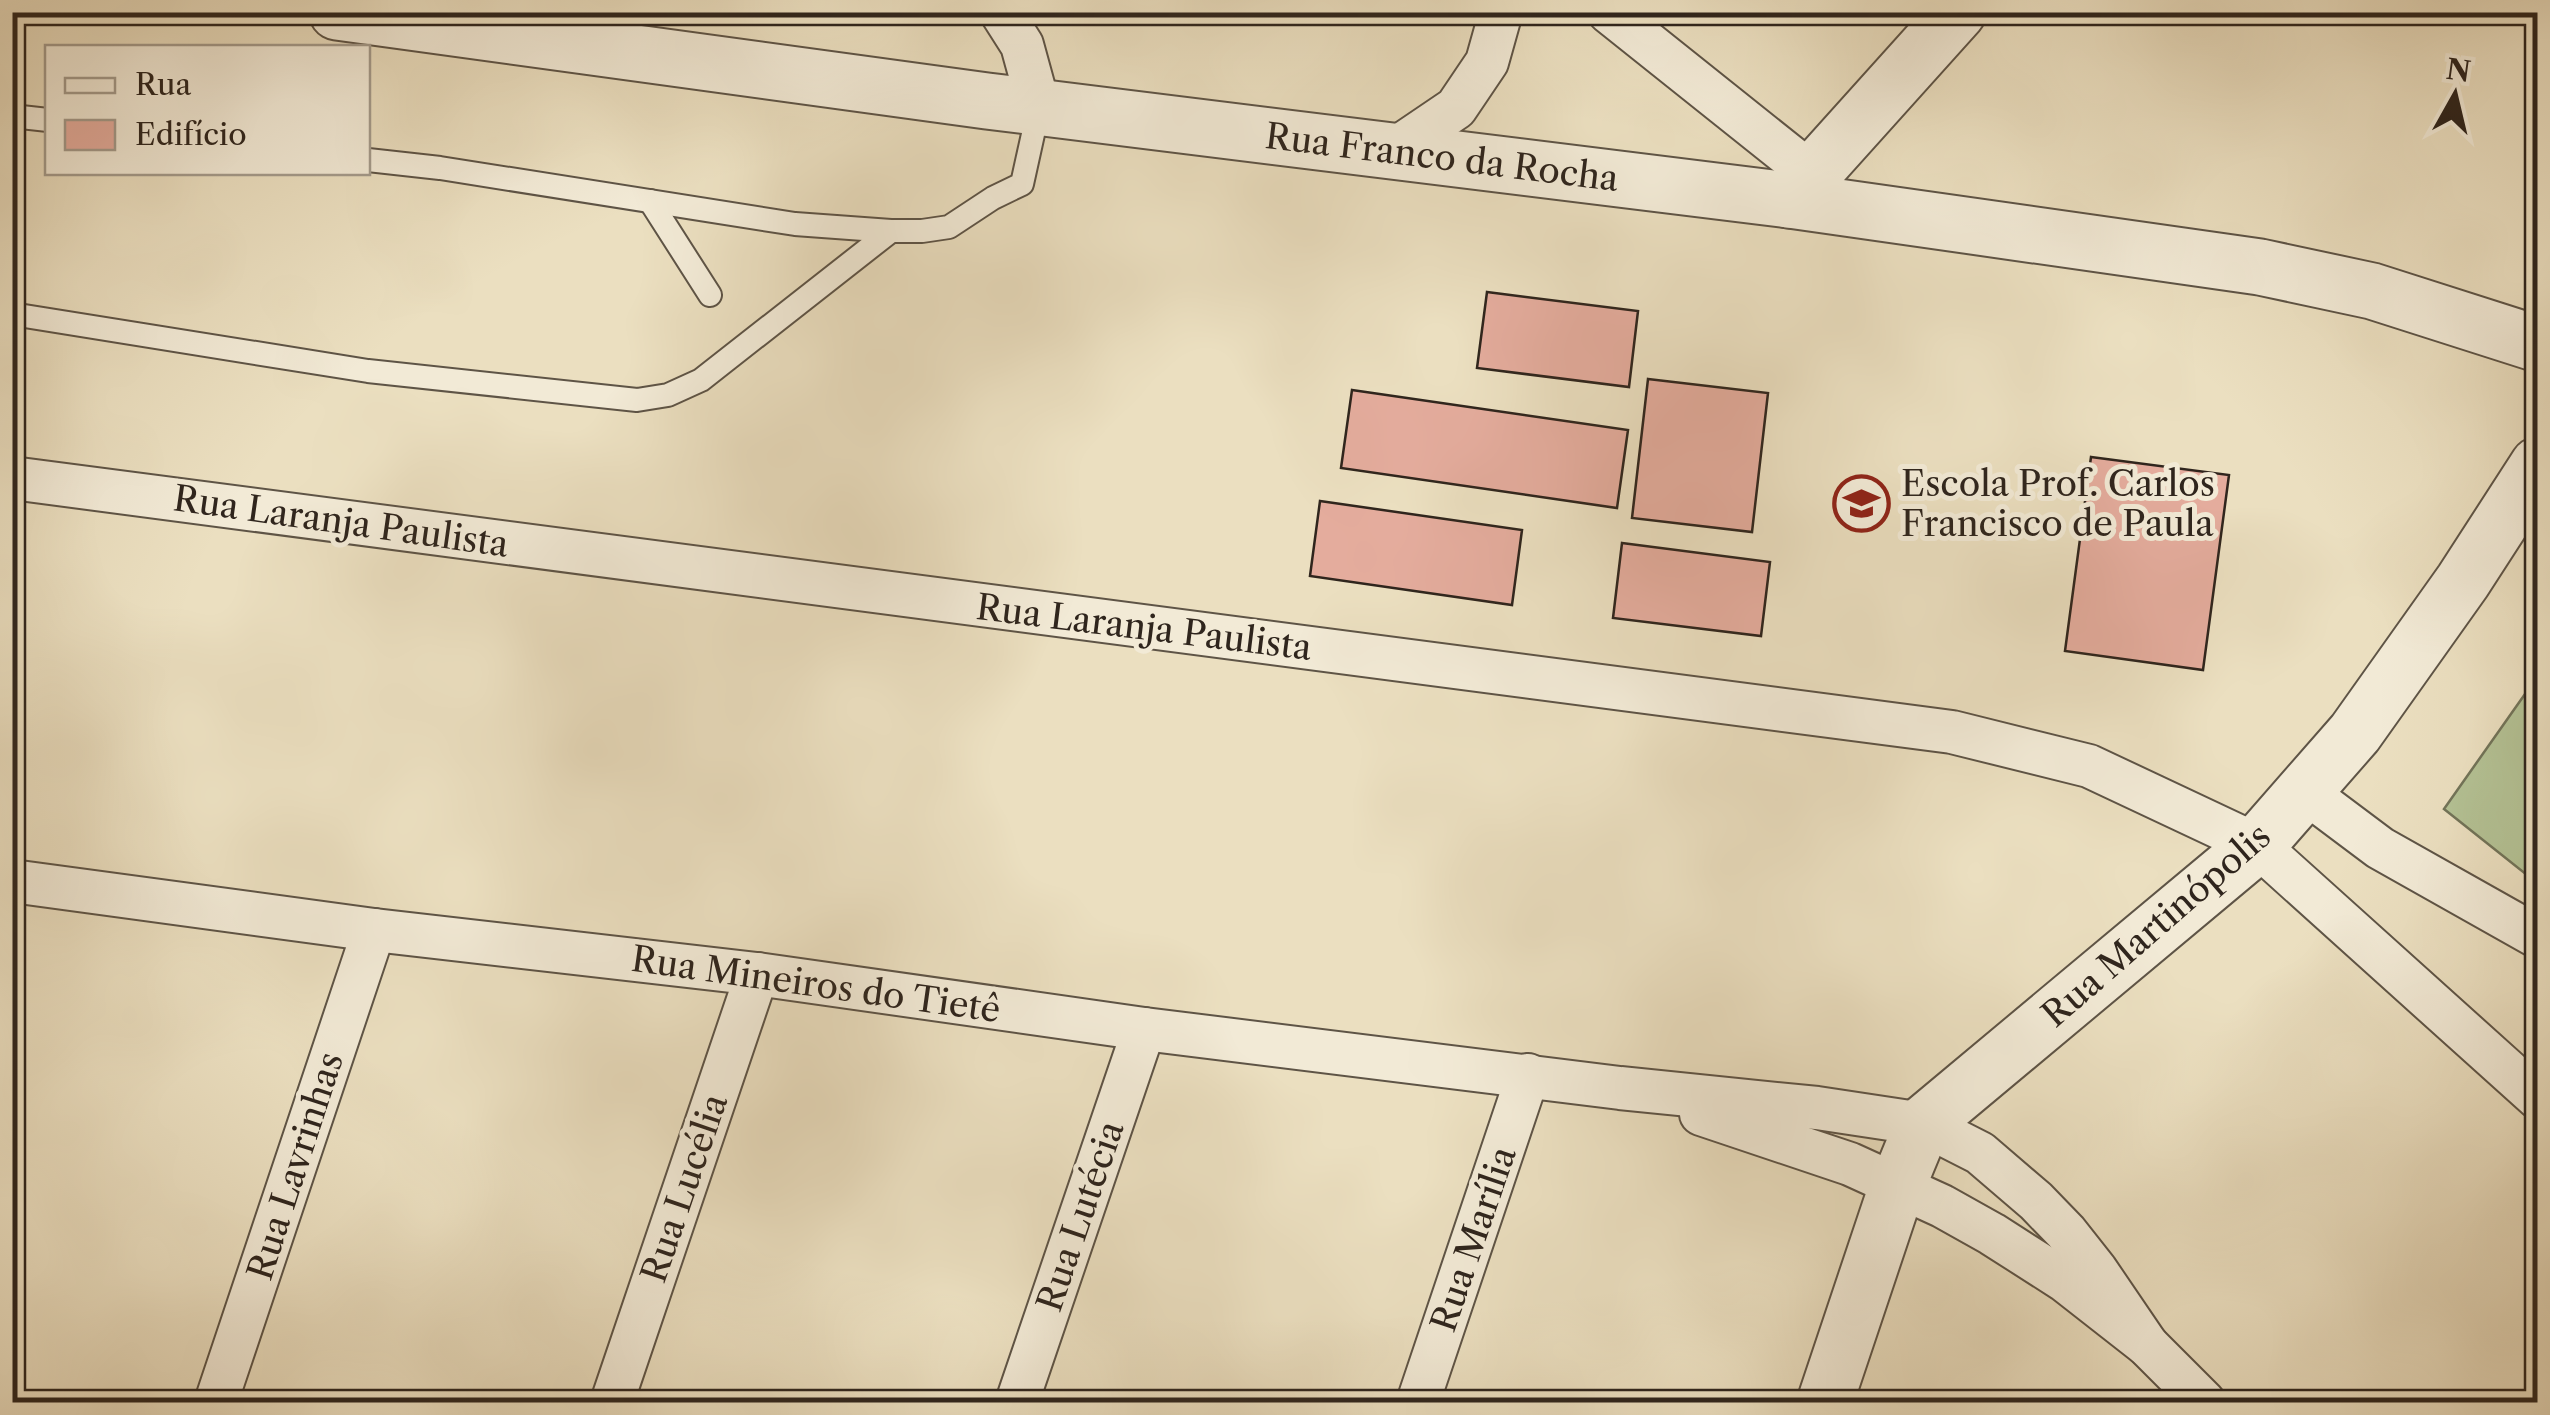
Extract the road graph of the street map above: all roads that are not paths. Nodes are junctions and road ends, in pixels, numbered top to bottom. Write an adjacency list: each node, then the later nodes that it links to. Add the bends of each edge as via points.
1 (337, 12): 6 (street, Rua Franco da Rocha)
2 (1001, 12): 6 (street, via 1022,44)
3 (1501, 12): 9 (street, via 1487,62 1456,108)
4 (1609, 12): 11 (street)
5 (1958, 12): 11 (street)
6 (1039, 107): 9 (street, Rua Franco da Rocha); 13 (lane, via 1022,184 948,227)
7 (12, 116): 8 (lane)
8 (45, 120)
9 (1394, 150): 11 (street, Rua Franco da Rocha)
10 (370, 160): 12 (lane)
11 (1801, 187): 16 (street, Rua Franco da Rocha, via 2260,266 2372,290)
12 (650, 201): 13 (lane); 14 (lane)
13 (891, 231): 15 (lane, via 701,380 637,400 368,371)
14 (710, 296)
15 (12, 314)
16 (2538, 344)
17 (2538, 465): 19 (street, Rua Martinópolis, via 2356,733)
18 (12, 478): 20 (street, Rua Laranja Paulista, via 1952,732 2089,766)
19 (2304, 791): 20 (street, Rua Martinópolis); 23 (street, via 2380,848)
20 (2256, 844): 28 (street, Rua Laranja Paulista); 29 (street, Rua Martinópolis)
21 (12, 881): 22 (street, Rua Mineiros do Tietê)
22 (374, 930): 24 (street, Rua Mineiros do Tietê); 32 (street, Rua Lavrinhas)
23 (2538, 937)
24 (756, 974): 25 (street, Rua Mineiros do Tietê); 33 (street, Rua Lucélia)
25 (1144, 1029): 26 (street, Rua Mineiros do Tietê); 34 (street, Rua Lutécia)
26 (1528, 1075): 27 (street, Rua Mineiros do Tietê); 35 (street, Rua Marília)
27 (1620, 1088): 29 (street, Rua Mineiros do Tietê); 30 (street, Rua Mineiros do Tietê, via 1811,1150)
28 (2538, 1098)
29 (1923, 1124): 30 (street, Rua Martinópolis); 31 (street, Rua Mineiros do Tietê, via 1980,1153 2036,1202 2096,1270)
30 (1897, 1187): 31 (street, Rua Mineiros do Tietê, via 1992,1234); 36 (street, Rua Martinópolis)
31 (2147, 1345): 37 (street, Rua Mineiros do Tietê)
32 (216, 1402)
33 (612, 1402)
34 (1017, 1402)
35 (1418, 1402)
36 (1826, 1402)
37 (2204, 1402)

